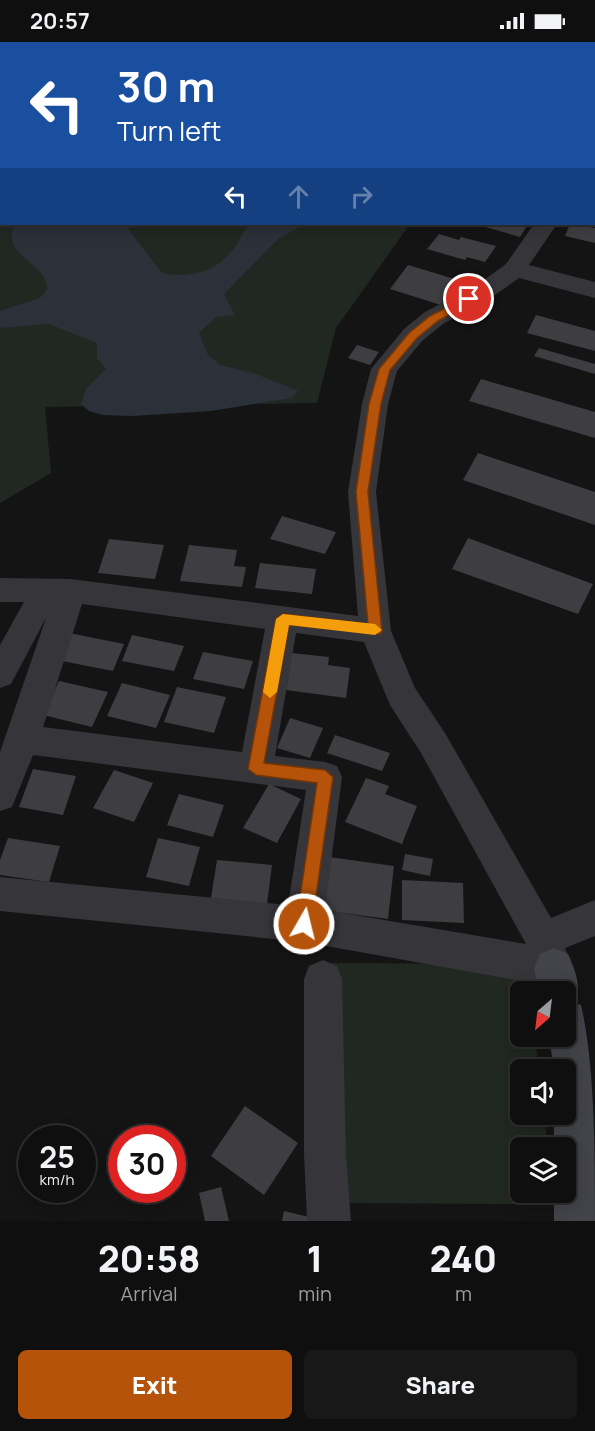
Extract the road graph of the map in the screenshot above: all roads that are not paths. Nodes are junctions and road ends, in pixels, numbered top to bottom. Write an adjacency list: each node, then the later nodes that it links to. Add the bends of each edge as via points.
1 (544, 225): 2 (street)
2 (515, 269): 3 (street); 7 (street, via 434,318 413,335 384,369 362,492)
3 (595, 290)
4 (0, 590): 5 (street)
5 (58, 590): 6 (street); 8 (street); 9 (street)
6 (283, 619): 7 (street); 10 (street)
7 (375, 631): 15 (street, via 402,695 433,743)
8 (0, 675)
9 (22, 739): 10 (street); 11 (street)
10 (256, 769): 14 (street, via 325,777)
11 (0, 796)
12 (0, 894): 14 (street)
13 (595, 918): 15 (street)
14 (304, 924): 15 (street)
15 (552, 966)
16 (323, 979): 18 (street)
17 (572, 1047): 19 (street)
18 (329, 1221)
19 (577, 1221)

